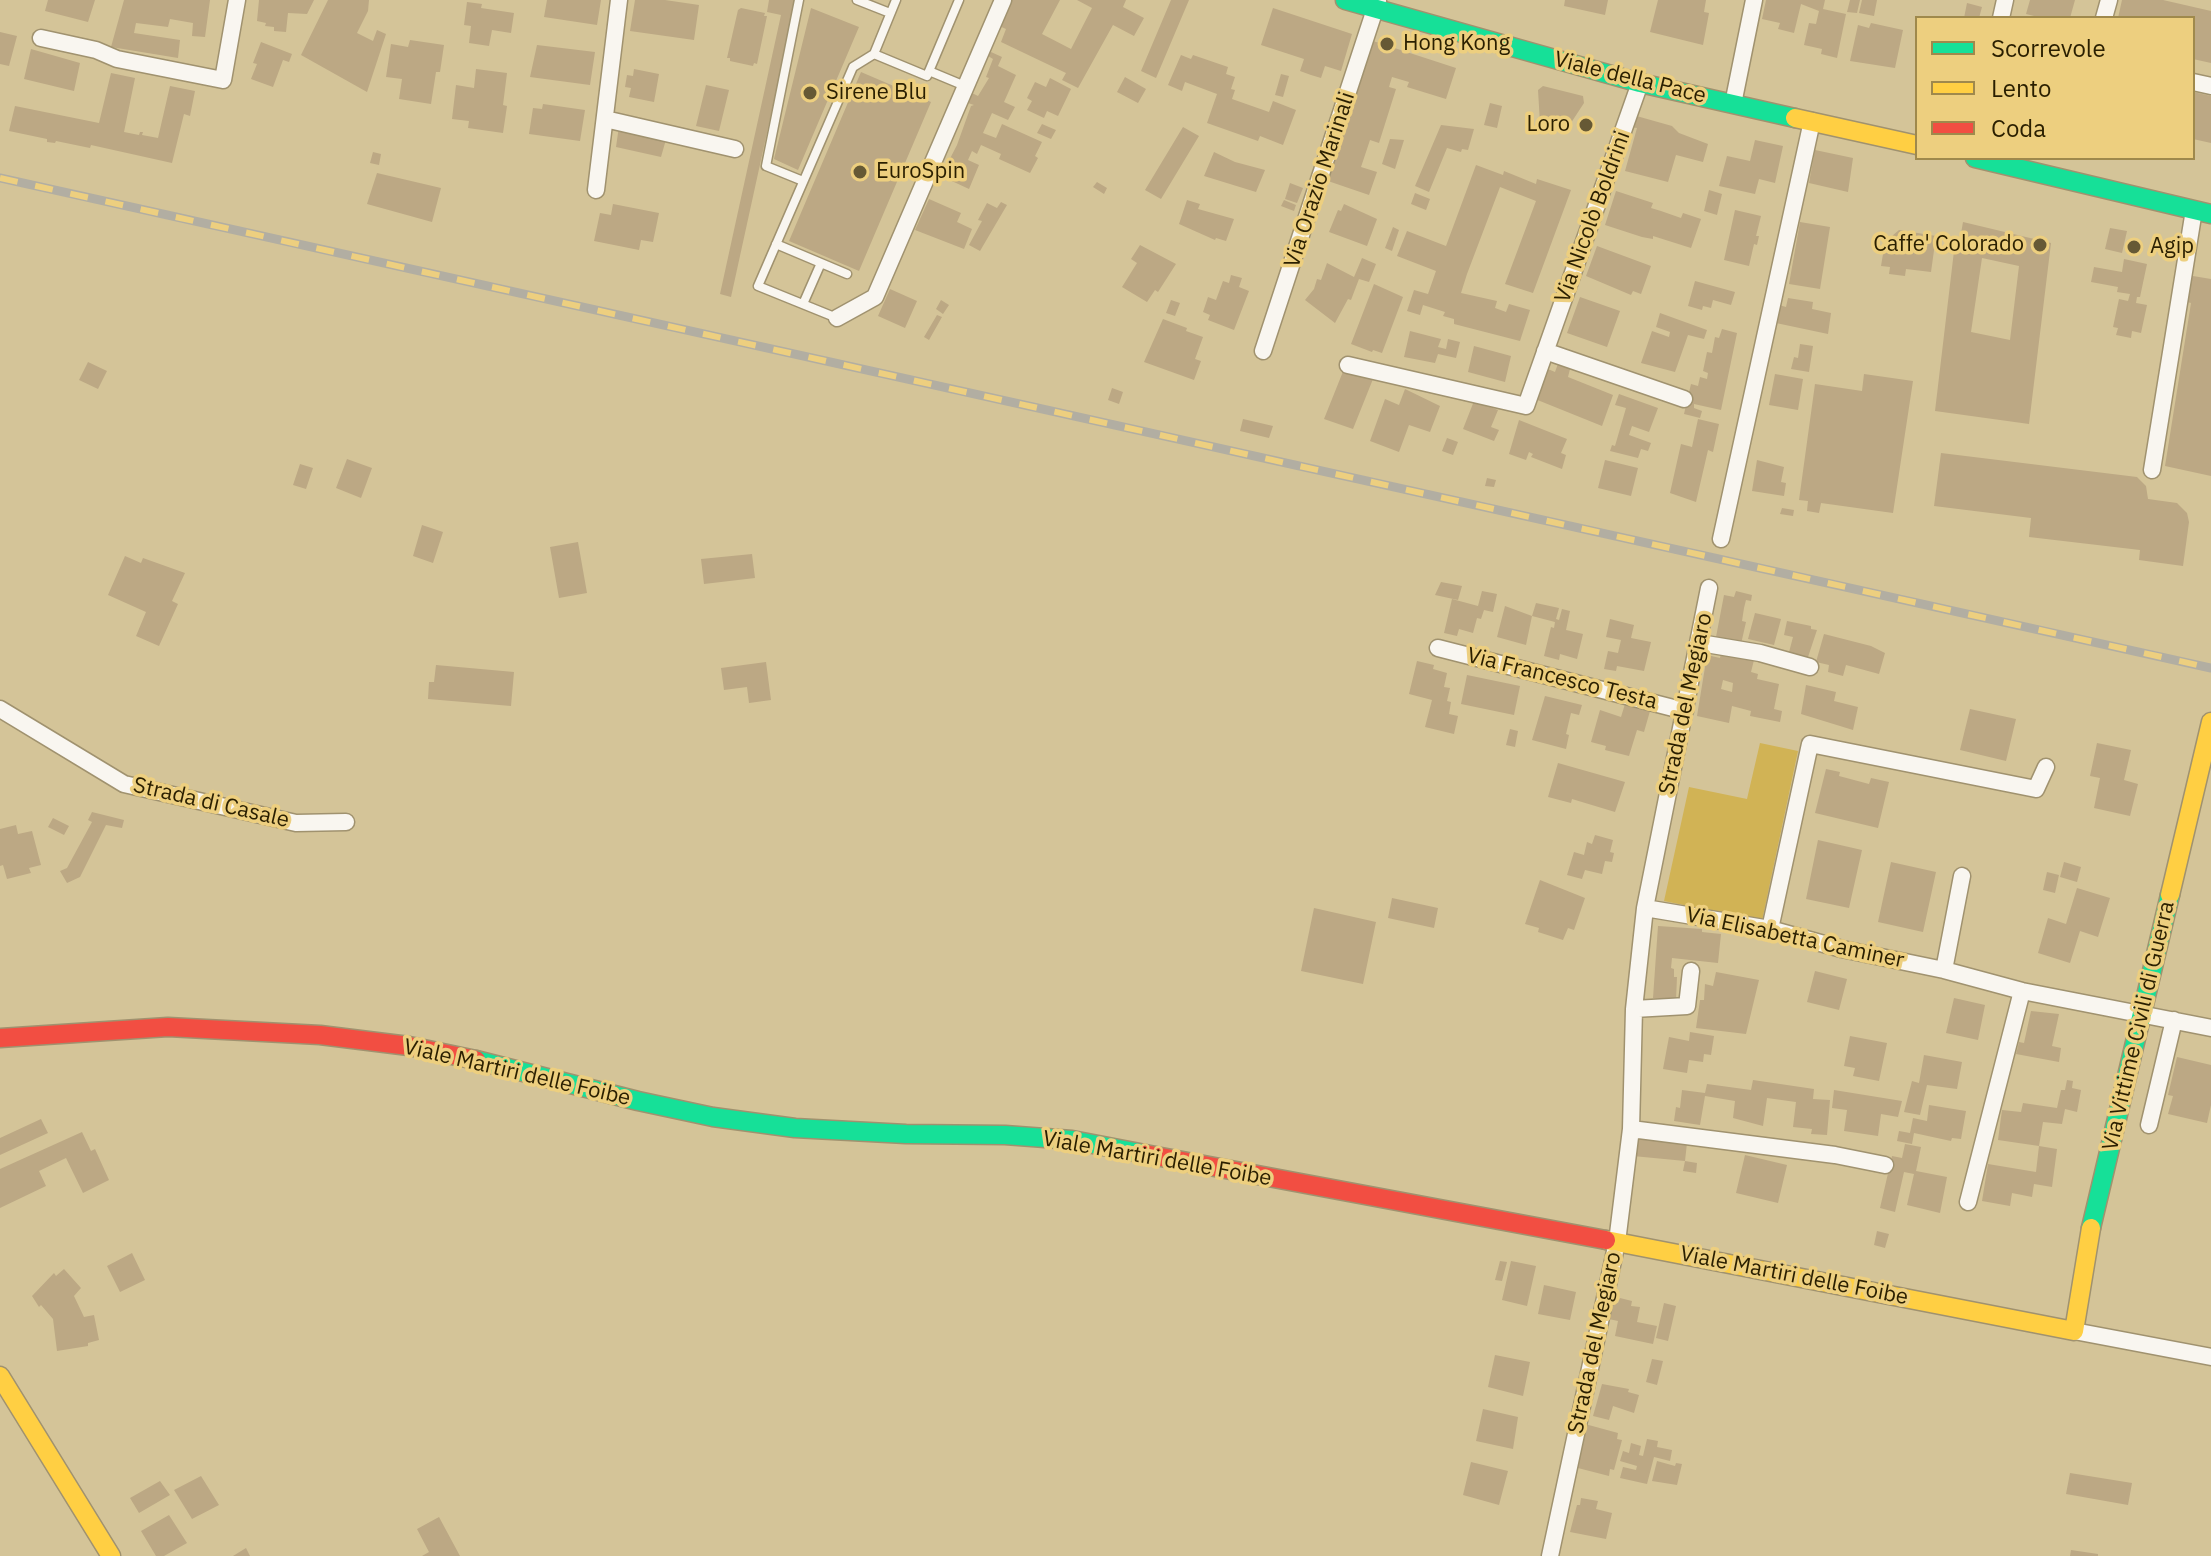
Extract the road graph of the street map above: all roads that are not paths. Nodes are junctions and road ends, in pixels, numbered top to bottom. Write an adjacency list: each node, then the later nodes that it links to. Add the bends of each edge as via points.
1 (237, 0): 12 (street, via 223,80)
2 (619, 0): 18 (street)
3 (799, 0): 23 (lane, via 766,166)
4 (857, 0): 11 (lane)
5 (896, 0): 11 (lane)
6 (959, 0): 14 (lane)
7 (1003, 0): 16 (street)
8 (1345, 0): 10 (street, Viale della Pace)
9 (1754, 0): 17 (street)
10 (1376, 5): 15 (street, Viale della Pace); 31 (street, Via Orazio Marinali)
11 (890, 13): 13 (lane)
12 (41, 38)
13 (874, 54): 14 (lane, via 927,76); 23 (lane, via 853,67)
14 (929, 71): 16 (lane)
15 (1640, 83): 17 (street, Viale della Pace); 32 (street, Via Nicolò Boldrini)
16 (965, 86): 30 (street, via 875,297)
17 (1733, 104): 19 (street, Viale della Pace)
18 (605, 119): 21 (street); 24 (street)
19 (1812, 121): 20 (street, Viale della Pace); 36 (street)
20 (1915, 145)
21 (735, 149)
22 (1983, 160): 25 (street)
23 (803, 181): 26 (lane)
24 (596, 190)
25 (2205, 214): 35 (street)
26 (776, 244): 27 (lane); 29 (lane, via 758,286)
27 (821, 263): 28 (lane); 29 (lane)
28 (847, 274)
29 (803, 304): 30 (lane)
30 (837, 318)
31 (1263, 351)
32 (1545, 351): 33 (street, Via Nicolò Boldrini, via 1526,406); 34 (street)
33 (1348, 365)
34 (1684, 399)
35 (2152, 470)
36 (1721, 539)
37 (1709, 588): 38 (street, Strada del Megiaro)
38 (1700, 643): 40 (street); 42 (street, Strada del Megiaro)
39 (1438, 648): 42 (street, Via Francesco Testa)
40 (1810, 667)
41 (0, 709): 45 (street, Strada di Casale, via 124,784 296,823)
42 (1685, 711): 47 (street, Strada del Megiaro)
43 (2211, 722): 53 (street, Via Vittime Civili di Guerra)
44 (2046, 767): 48 (street, via 2036,789 1810,744)
45 (346, 822)
46 (1962, 876): 49 (street)
47 (1645, 908): 48 (street, Via Elisabetta Caminer); 52 (street, Strada del Megiaro)
48 (1770, 929): 49 (street, Via Elisabetta Caminer)
49 (1944, 970): 51 (street, Via Elisabetta Caminer)
50 (1691, 971): 52 (street, via 1687,1006)
51 (2022, 991): 53 (street, Via Elisabetta Caminer); 60 (street)
52 (1634, 1009): 58 (street, Strada del Megiaro)
53 (2140, 1014): 54 (street, Via Elisabetta Caminer); 62 (street, Via Vittime Civili di Guerra)
54 (2174, 1020): 55 (street, Via Elisabetta Caminer); 57 (street)
55 (2211, 1028)
56 (0, 1038): 61 (street, Viale Martiri delle Foibe, via 168,1027 379,1042 498,1064 713,1117 795,1128 1072,1140)
57 (2149, 1125)
58 (1631, 1129): 59 (street); 61 (street, Strada del Megiaro)
59 (1885, 1165)
60 (1968, 1202)
61 (1617, 1242): 62 (street, Viale Martiri delle Foibe); 66 (street, Strada del Megiaro)
62 (2074, 1331): 63 (street, Viale Martiri delle Foibe)
63 (2211, 1357)
64 (0, 1376): 65 (street)
65 (111, 1556)
66 (1550, 1556)

